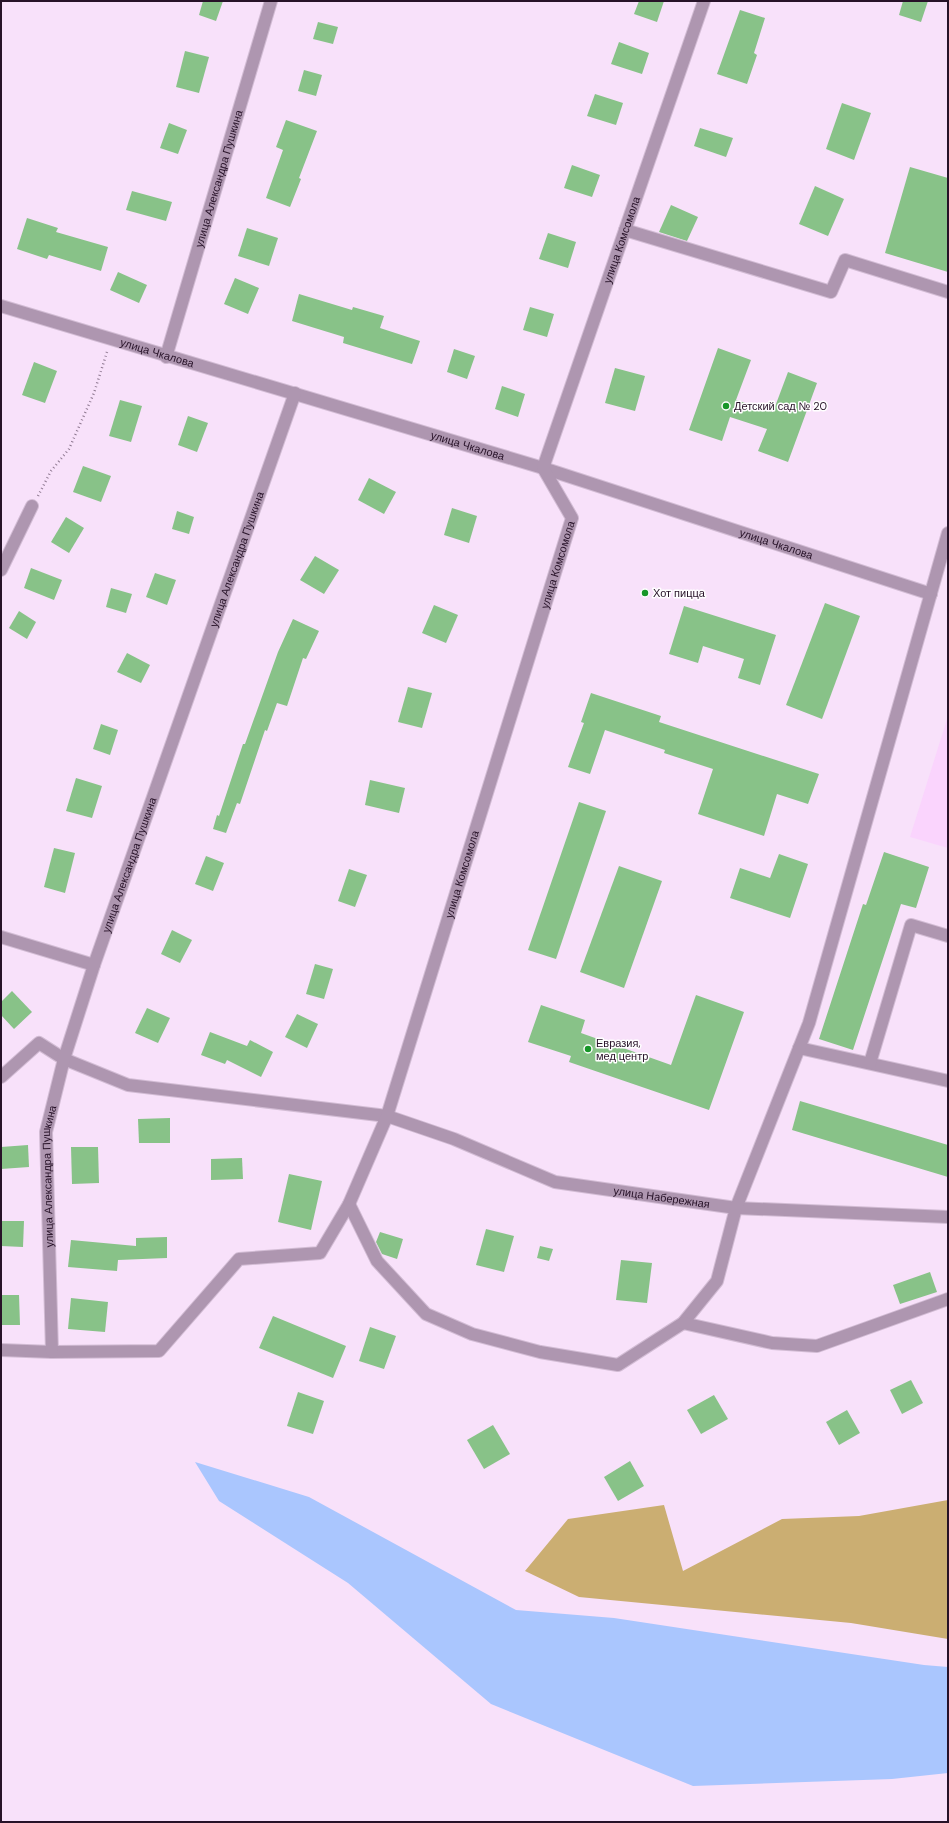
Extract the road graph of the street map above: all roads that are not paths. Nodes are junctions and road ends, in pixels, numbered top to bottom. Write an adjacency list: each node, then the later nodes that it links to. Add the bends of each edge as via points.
1 (271, 1): 6 (street, улица Александра Пушкина)
2 (704, 1): 3 (street, улица Комсомола)
3 (625, 230): 4 (street, via 831,292 845,260); 8 (street, улица Комсомола)
4 (948, 292)
5 (1, 306): 6 (street, улица Чкалова)
6 (166, 356): 7 (street, улица Чкалова)
7 (295, 393): 8 (street, улица Чкалова); 15 (street, улица Александра Пушкина)
8 (543, 468): 12 (street, улица Чкалова); 21 (street, улица Комсомола, via 572,518)
9 (32, 506): 11 (street)
10 (948, 533): 12 (street)
11 (1, 570)
12 (931, 594): 16 (street, via 809,1023)
13 (948, 936): 18 (street, via 911,925)
14 (1, 937): 15 (street)
15 (94, 965): 17 (street, улица Александра Пушкина)
16 (799, 1048): 18 (street); 23 (street)
17 (64, 1059): 19 (street, улица Набережная, via 39,1042); 21 (street, улица Набережная, via 128,1085); 28 (street, улица Александра Пушкина, via 46,1132)
18 (870, 1063): 20 (street)
19 (1, 1076)
20 (948, 1081)
21 (387, 1116): 22 (street, улица Комсомола); 23 (street, улица Набережная, via 454,1139 555,1182)
22 (349, 1204): 26 (street, via 377,1261 426,1314 472,1334 540,1352 618,1365); 28 (street, улица Комсомола, via 320,1253 239,1259 159,1351)
23 (736, 1208): 24 (street, улица Набережная); 26 (street, via 717,1281)
24 (948, 1217)
25 (948, 1299): 26 (street, via 816,1346 772,1343)
26 (683, 1323)
27 (1, 1350): 28 (street)
28 (52, 1352)

